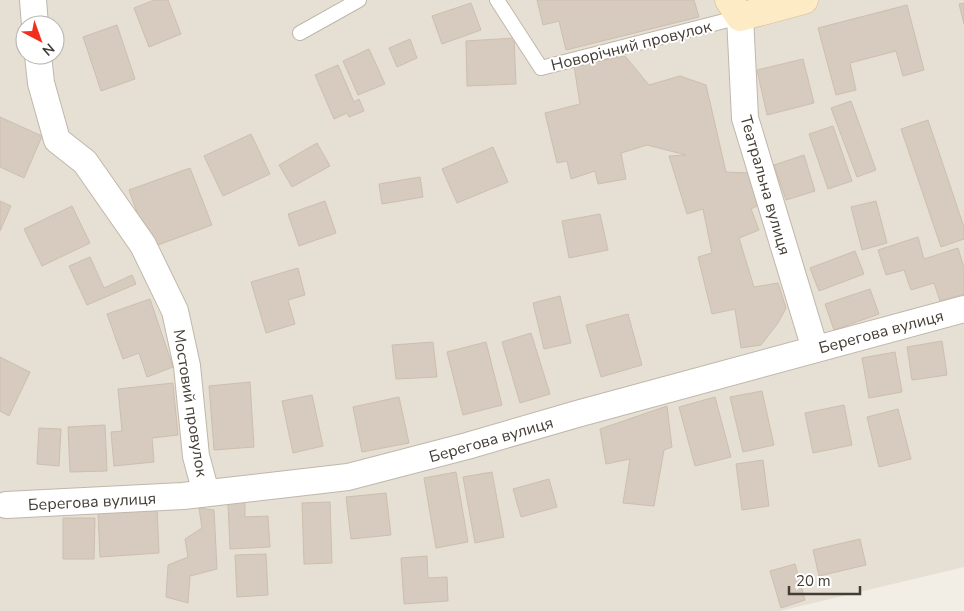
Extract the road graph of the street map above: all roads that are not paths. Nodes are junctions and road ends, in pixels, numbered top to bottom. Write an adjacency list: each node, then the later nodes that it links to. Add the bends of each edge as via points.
1 (33, 0): 6 (street)
2 (359, 0): 7 (lane)
3 (497, 0): 5 (lane, Новорічний провулок, via 541,68)
4 (804, 0): 5 (street)
5 (735, 9): 10 (street, Театральна вулиця, via 745,118)
6 (34, 15)
7 (300, 33)
8 (39, 65): 11 (street, Мостовий провулок, via 56,140 85,162 96,177 143,245 175,311 187,366 196,456)
9 (964, 309): 10 (street, Берегова вулиця)
10 (815, 349): 11 (street, Берегова вулиця, via 348,477)
11 (206, 493): 12 (street, Берегова вулиця)
12 (6, 505)

